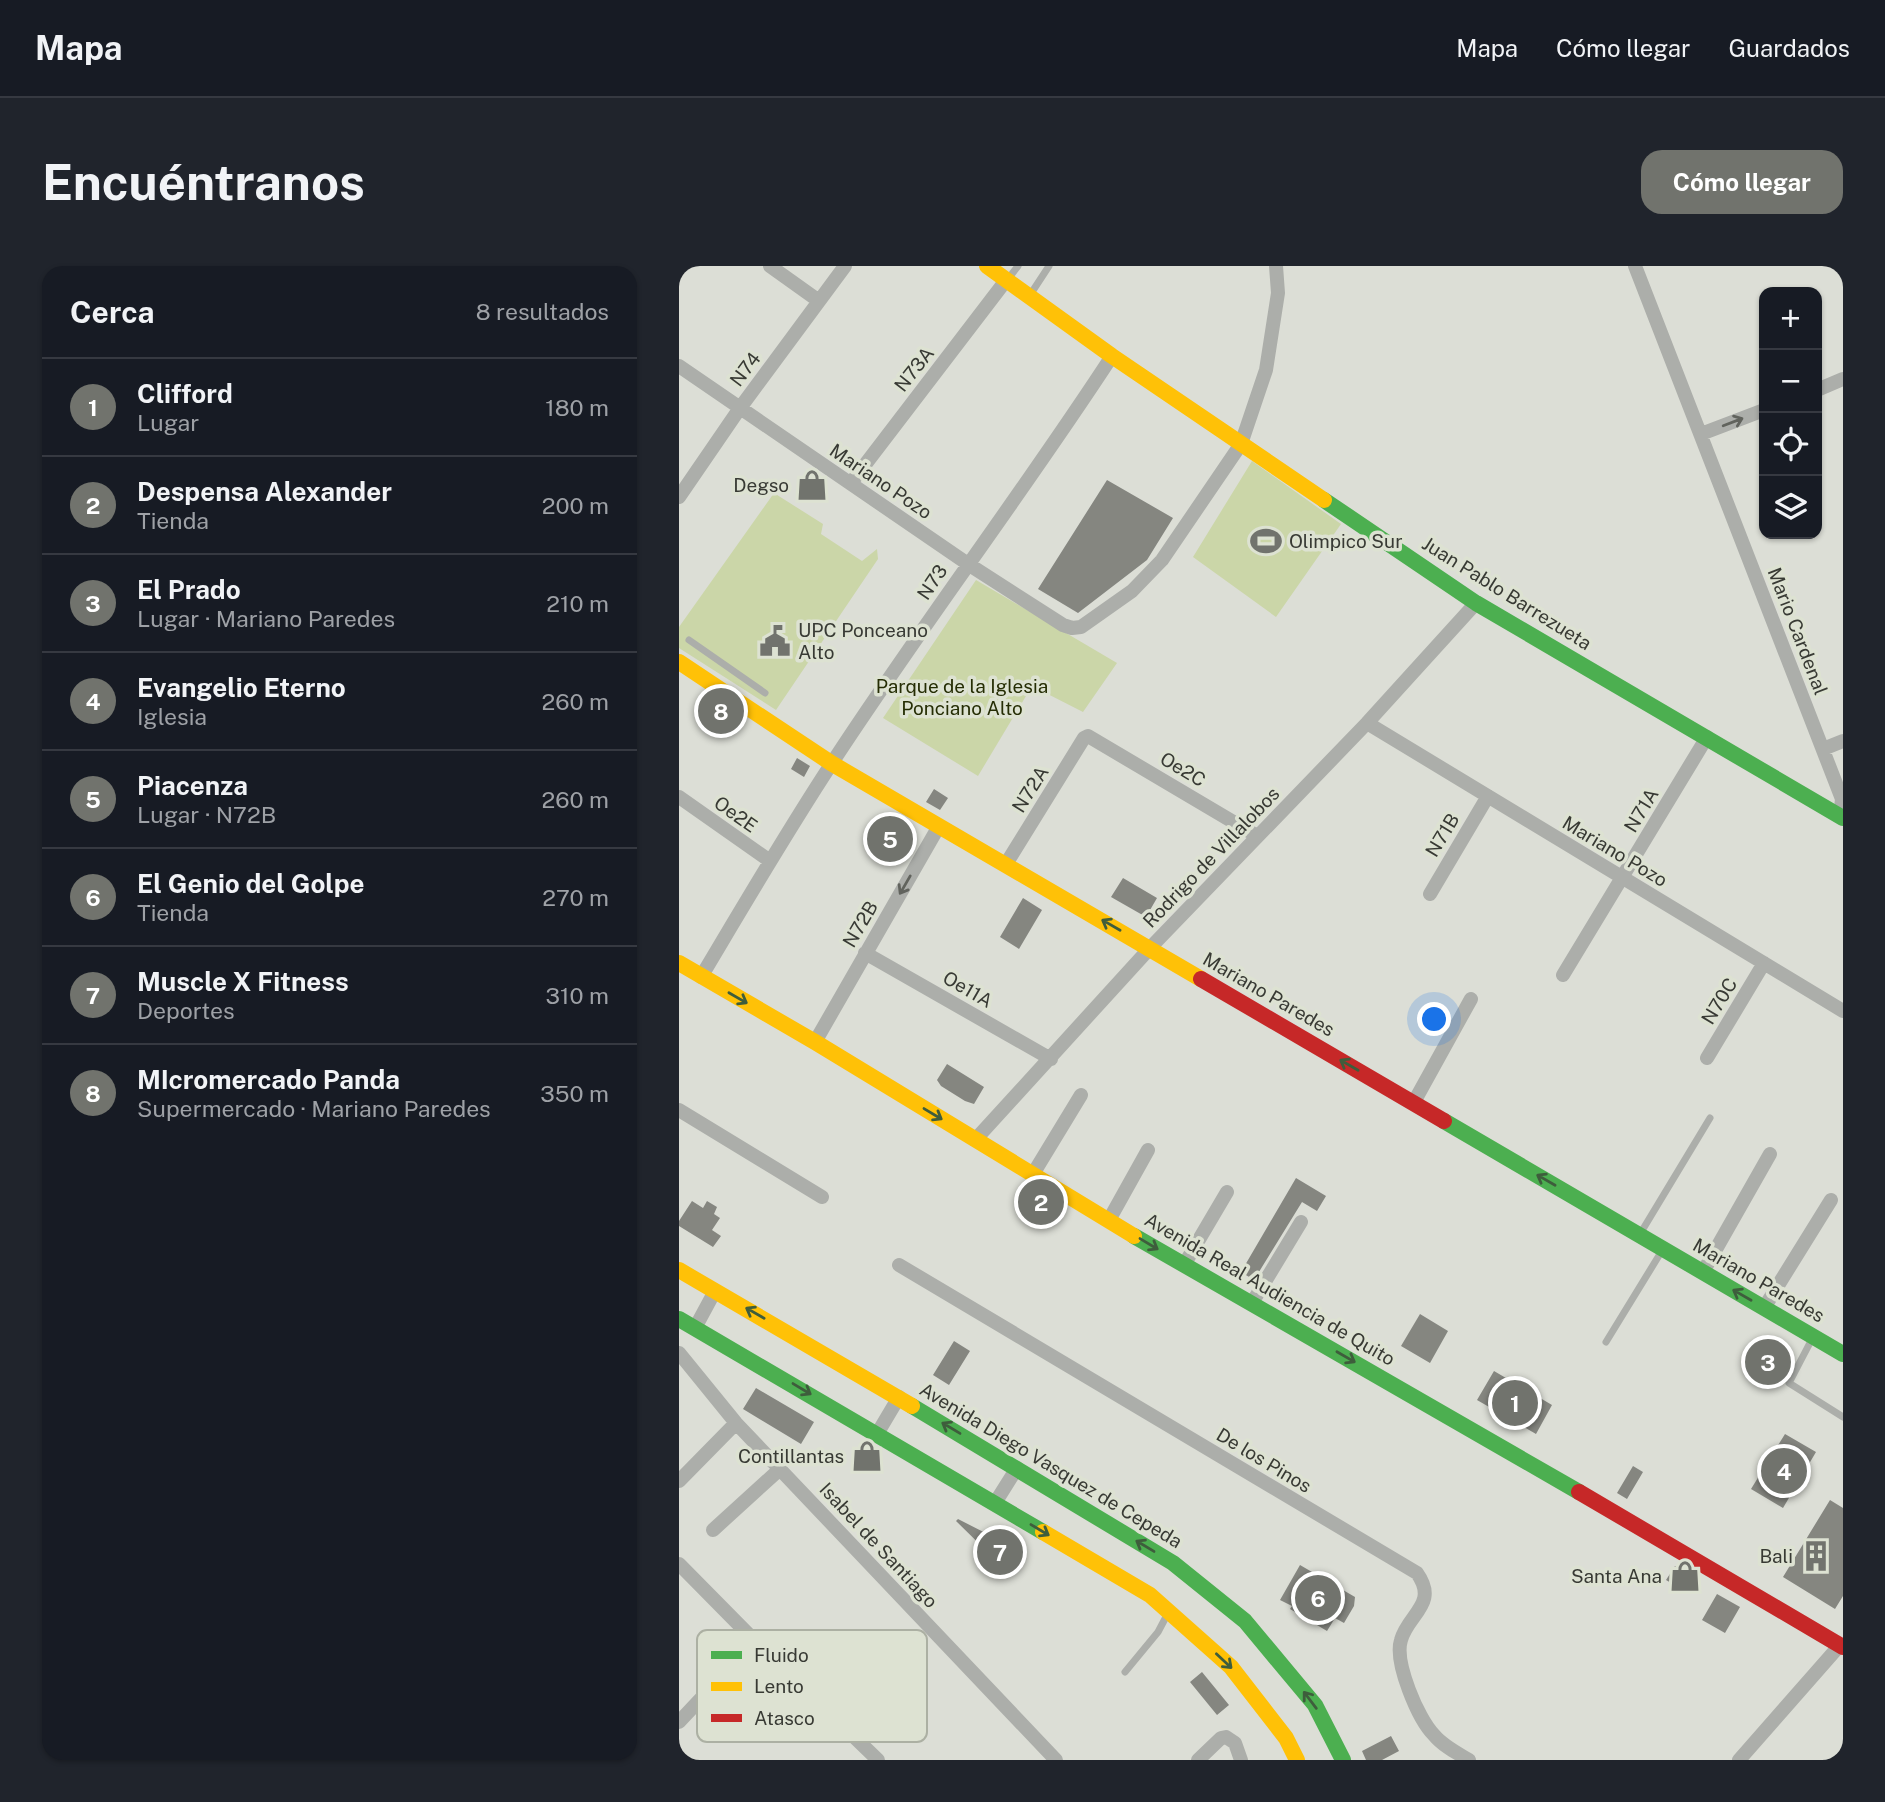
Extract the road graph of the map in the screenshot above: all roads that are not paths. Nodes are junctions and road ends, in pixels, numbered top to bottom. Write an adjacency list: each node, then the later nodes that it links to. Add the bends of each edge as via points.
1 (770, 266): 10 (street)
2 (845, 266): 10 (street, N74)
3 (987, 266): 8 (main road, Juan Pablo Barrezueta)
4 (1018, 266): 8 (lane)
5 (1049, 266): 9 (lane)
6 (1276, 266): 18 (street, via 1278,293 1266,370)
7 (1635, 266): 17 (street, Mario Cardenal)
8 (1007, 279): 9 (main road, Juan Pablo Barrezueta); 19 (street, N73A)
9 (1030, 296): 11 (main road, Juan Pablo Barrezueta)
10 (819, 301): 15 (street, N74)
11 (1112, 356): 18 (main road, Juan Pablo Barrezueta); 21 (street, N73)
12 (679, 366): 15 (street, Mariano Pozo)
13 (1843, 379): 14 (street)
14 (1822, 388)
15 (740, 408): 19 (street, Mariano Pozo); 20 (street, N74)
16 (1759, 412): 17 (street, one-way to 16)
17 (1702, 434): 32 (street, Mario Cardenal)
18 (1241, 444): 21 (street, Mariano Pozo, via 1154,568 1132,591 1081,627 1063,625); 22 (main road, Juan Pablo Barrezueta)
19 (851, 483): 21 (street, Mariano Pozo)
20 (679, 497)
21 (968, 564): 33 (street, N73)
22 (1476, 603): 28 (street, Rodrigo de Villalobos); 30 (main road, Juan Pablo Barrezueta)
23 (689, 640): 25 (lane)
24 (679, 662): 26 (main road, Mariano Paredes)
25 (729, 670): 26 (lane); 27 (lane)
26 (717, 688): 33 (main road, Mariano Paredes)
27 (765, 693)
28 (1367, 723): 34 (street, Mariano Pozo); 38 (street, Rodrigo de Villalobos)
29 (1088, 736): 38 (street, Oe2C); 40 (street, N72A)
30 (1707, 737): 36 (main road, Juan Pablo Barrezueta); 41 (street, N71A)
31 (1843, 741): 32 (street)
32 (1823, 750): 36 (street, Mario Cardenal, via 1842,799)
33 (831, 763): 37 (main road, Mariano Paredes); 39 (street, N73)
34 (1488, 796): 41 (street, Mariano Pozo); 42 (street, N71B)
35 (679, 797): 39 (street, Oe2E)
36 (1840, 816)
37 (939, 826): 40 (main road, Mariano Paredes); 44 (street, N72B, one-way to 44)
38 (1258, 836): 43 (street, Rodrigo de Villalobos)
39 (770, 861): 48 (street, N73)
40 (1006, 864): 43 (main road, Mariano Paredes, one-way to 40)
41 (1623, 878): 46 (street, Mariano Pozo); 47 (street, N71A)
42 (1430, 894)
43 (1150, 948): 53 (street, Rodrigo de Villalobos); 55 (main road, Mariano Paredes, one-way to 43)
44 (866, 953): 51 (street, N72B); 53 (street, Oe11A)
45 (679, 963): 48 (main road, Avenida Real Audiencia de Quito)
46 (1764, 964): 50 (street, Mariano Pozo); 52 (street, N70C)
47 (1563, 975)
48 (701, 977): 51 (main road, Avenida Real Audiencia de Quito, one-way to 51)
49 (1471, 999): 55 (street)
50 (1843, 1012)
51 (815, 1042): 58 (main road, Avenida Real Audiencia de Quito, one-way to 58)
52 (1707, 1058)
53 (1051, 1059): 58 (street, Rodrigo de Villalobos)
54 (1081, 1095): 61 (street)
55 (1413, 1102): 67 (main road, Mariano Paredes, one-way to 55)
56 (679, 1110): 63 (street)
57 (1710, 1118): 67 (lane)
58 (975, 1140): 61 (main road, Avenida Real Audiencia de Quito)
59 (1148, 1150): 65 (street)
60 (1770, 1154): 71 (street)
61 (1033, 1174): 65 (main road, Avenida Real Audiencia de Quito)
62 (1227, 1192): 70 (street)
63 (822, 1197)
64 (1831, 1200): 75 (street)
65 (1109, 1220): 70 (main road, Avenida Real Audiencia de Quito, one-way to 70)
66 (1301, 1222): 74 (street)
67 (1639, 1235): 68 (main road, Mariano Paredes)
68 (1663, 1249): 71 (main road, Mariano Paredes); 79 (lane)
69 (899, 1265): 106 (street, De los Pinos, via 1417,1573 1426,1591 1401,1637 1401,1665 1424,1724)
70 (1184, 1265): 74 (main road, Avenida Real Audiencia de Quito)
71 (1704, 1269): 75 (main road, Mariano Paredes, one-way to 71)
72 (679, 1270): 73 (main road, Avenida Diego Vasquez de Cepeda)
73 (715, 1291): 77 (street); 82 (main road, Avenida Diego Vasquez de Cepeda, one-way to 73)
74 (1252, 1303): 94 (main road, Avenida Real Audiencia de Quito, one-way to 94)
75 (1764, 1308): 78 (main road, Mariano Paredes)
76 (679, 1319): 77 (main road)
77 (695, 1328): 85 (main road, one-way to 85)
78 (1813, 1336): 81 (main road, Mariano Paredes); 83 (lane, via 1789,1383)
79 (1606, 1342)
80 (679, 1353): 84 (street, Isabel de Santiago)
81 (1843, 1354)
82 (899, 1397): 85 (street); 86 (main road, Avenida Diego Vasquez de Cepeda, one-way to 82)
83 (1843, 1417)
84 (736, 1423): 87 (street, Isabel de Santiago); 88 (street)
85 (877, 1434): 89 (main road)
86 (1017, 1468): 89 (street); 105 (main road, Avenida Diego Vasquez de Cepeda, one-way to 86, via 1315,1704 1245,1621 1173,1563)
87 (780, 1469): 90 (street); 101 (street, Isabel de Santiago)
88 (679, 1481)
89 (995, 1503): 92 (main road, one-way to 92, via 1150,1595)
90 (713, 1530)
91 (679, 1564): 93 (street)
92 (1169, 1612): 95 (lane); 104 (main road, one-way to 104, via 1231,1667 1286,1738)
93 (744, 1630)
94 (1842, 1645): 99 (street)
95 (1125, 1672)
96 (697, 1703): 97 (street)
97 (679, 1722)
98 (859, 1742): 100 (street)
99 (1744, 1758)
100 (878, 1760)
101 (1056, 1760)
102 (1198, 1760): 103 (street, via 1226,1737 1235,1743)
103 (1241, 1760)
104 (1297, 1760)
105 (1343, 1760)
106 (1469, 1760)

